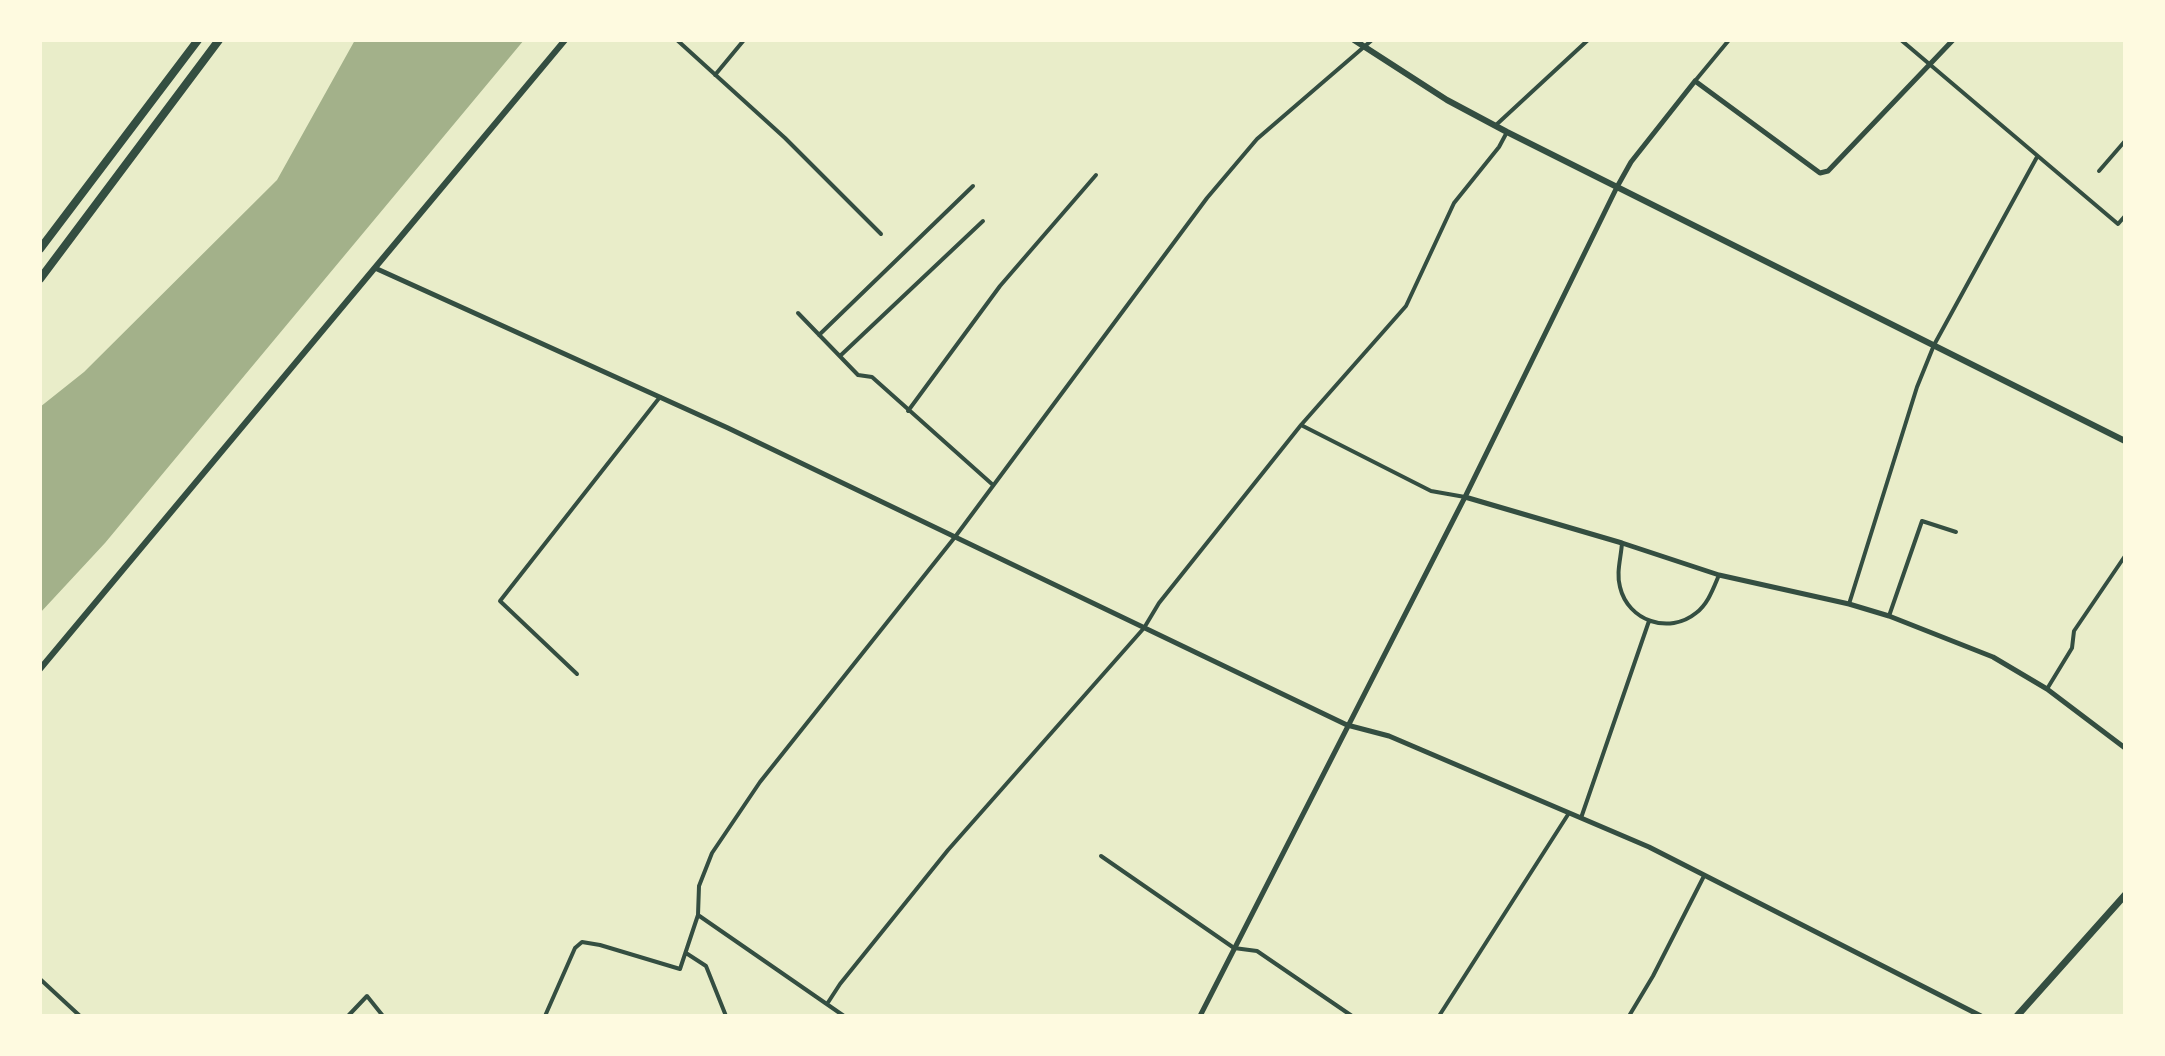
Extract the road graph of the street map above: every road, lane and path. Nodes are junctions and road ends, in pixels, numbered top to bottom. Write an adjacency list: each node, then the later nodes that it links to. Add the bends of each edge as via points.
1 (198, 40): 27 (highway)
2 (219, 40): 29 (highway)
3 (565, 40): 28 (main road)
4 (677, 40): 14 (street)
5 (744, 40): 14 (street)
6 (1354, 40): 12 (main road)
7 (1372, 40): 12 (street)
8 (1588, 40): 16 (street)
9 (1729, 40): 15 (street)
10 (1901, 40): 13 (street)
11 (1953, 40): 13 (street)
12 (1364, 48): 16 (main road); 38 (street, via 1257,139 1217,186)
13 (1930, 65): 15 (street, via 1839,162 1820,173); 19 (street)
14 (715, 75): 26 (street)
15 (1695, 81): 23 (street)
16 (1496, 125): 17 (main road)
17 (1507, 132): 23 (main road); 36 (street, via 1454,203 1406,306)
18 (2125, 141): 20 (street)
19 (2037, 157): 24 (street, via 2118,224); 32 (street)
20 (2099, 171)
21 (1096, 175): 35 (street, via 1000,286)
22 (973, 186): 31 (street)
23 (1617, 187): 32 (main road); 39 (street)
24 (2125, 216)
25 (983, 221): 33 (street)
26 (881, 234)
27 (40, 249)
28 (375, 268): 34 (street); 49 (main road)
29 (40, 279)
30 (798, 313): 31 (street)
31 (819, 335): 33 (street)
32 (1934, 345): 37 (main road); 45 (street)
33 (840, 356): 35 (street)
34 (660, 397): 41 (street); 50 (street, via 500,601)
35 (908, 411): 38 (street)
36 (1301, 425): 39 (street, via 1431,491); 48 (street)
37 (2125, 441)
38 (993, 485): 41 (street)
39 (1465, 497): 42 (street); 52 (street)
40 (1956, 532): 46 (street, via 1922,521)
41 (955, 537): 48 (street); 59 (street, via 760,782 712,853 699,886)
42 (1622, 543): 44 (street); 47 (street, via 1621,593)
43 (2125, 556): 51 (street, via 2074,631 2072,648)
44 (1719, 575): 45 (street); 47 (street, via 1708,600 1692,616 1672,624)
45 (1849, 604): 46 (street)
46 (1889, 616): 51 (street, via 1993,657)
47 (1649, 621): 55 (street)
48 (1144, 628): 52 (street); 63 (street, via 948,850)
49 (40, 669)
50 (577, 674)
51 (2047, 689): 53 (street)
52 (1347, 725): 54 (street, via 1389,736); 60 (street)
53 (2125, 748)
54 (1569, 813): 55 (street); 72 (street)
55 (1581, 818): 57 (street)
56 (1101, 856): 60 (street)
57 (1704, 876): 73 (street); 74 (street)
58 (2125, 895): 75 (main road)
59 (698, 915): 61 (street); 63 (street)
60 (1234, 948): 70 (street); 71 (street, via 1257,951)
61 (685, 953): 67 (street, via 680,969 582,942); 68 (street, via 706,966)
62 (40, 979): 64 (street)
63 (827, 1004): 69 (street)
64 (80, 1016)
65 (348, 1016): 66 (street, via 367,996)
66 (383, 1016)
67 (545, 1016)
68 (726, 1016)
69 (844, 1016)
70 (1200, 1016)
71 (1352, 1016)
72 (1439, 1016)
73 (1629, 1016)
74 (1981, 1016)
75 (2017, 1016)

